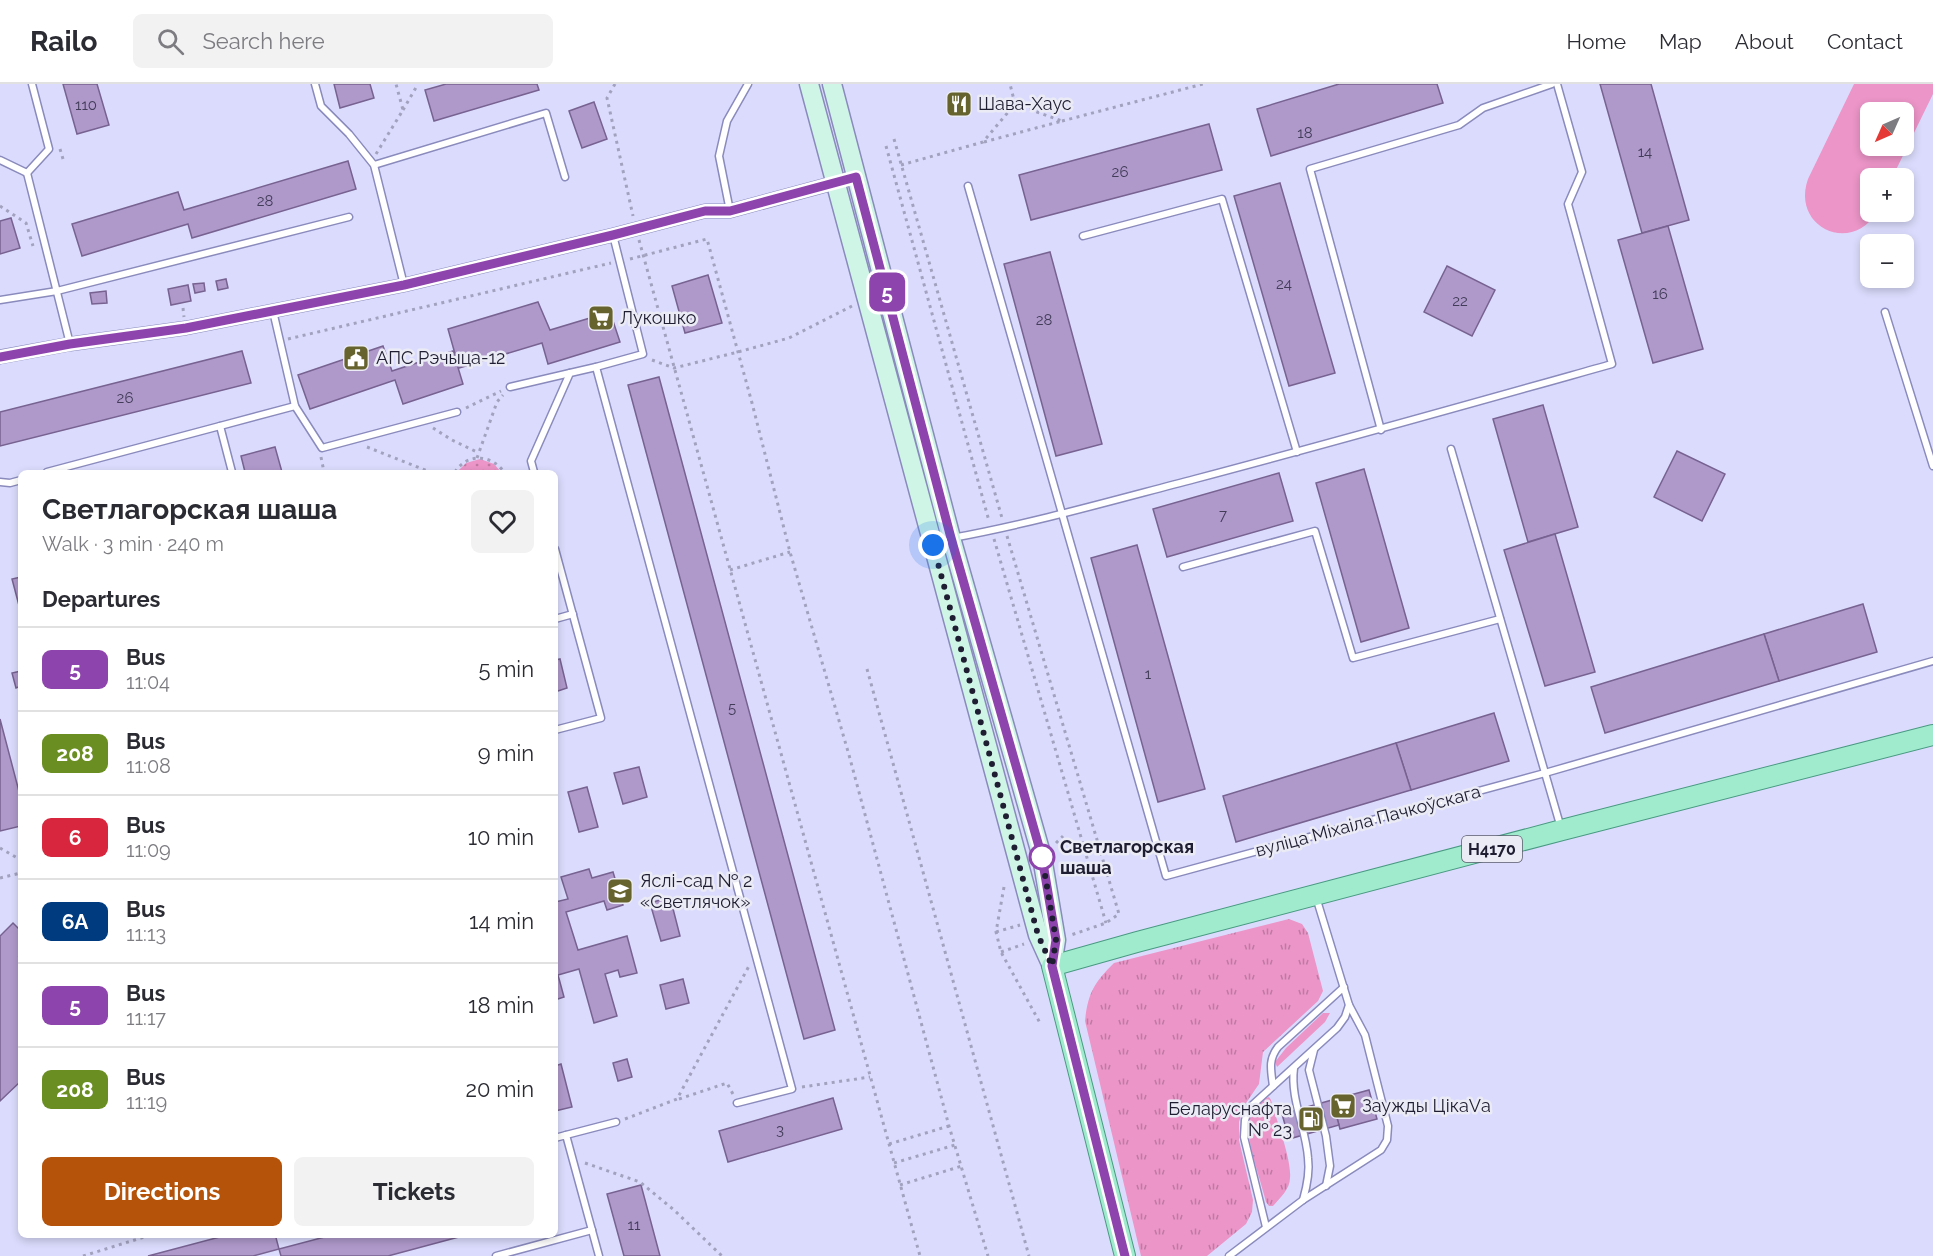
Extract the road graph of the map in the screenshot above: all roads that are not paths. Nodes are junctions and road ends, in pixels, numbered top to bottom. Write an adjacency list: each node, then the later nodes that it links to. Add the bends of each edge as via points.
1 (32, 84): 10 (lane, via 49,149)
2 (315, 84): 9 (lane, via 321,106)
3 (748, 84): 15 (lane, via 727,121 719,156)
4 (809, 84): 13 (main road)
5 (832, 84): 12 (main road)
6 (1552, 84): 32 (lane, via 1483,108 1459,125 1310,169)
7 (1557, 84): 32 (lane, via 1582,172 1568,204 1612,364)
8 (0, 160): 10 (lane)
9 (373, 163): 11 (lane, via 546,113); 19 (lane)
10 (27, 173): 20 (lane)
11 (565, 177)
12 (856, 177): 13 (street); 42 (main road)
13 (836, 182): 15 (street); 54 (main road, via 1038,935)
14 (968, 186): 41 (lane)
15 (730, 211): 17 (street, via 705,211)
16 (349, 217): 20 (lane)
17 (613, 235): 19 (street); 26 (lane, via 644,354)
18 (1083, 236): 34 (lane, via 1222,199)
19 (404, 285): 22 (street)
20 (57, 291): 21 (lane); 24 (lane)
21 (0, 300)
22 (273, 310): 24 (street, via 186,328); 29 (lane)
23 (1885, 312): 35 (lane)
24 (70, 344): 25 (street)
25 (0, 357)
26 (596, 367): 27 (lane); 60 (lane, via 792,1089)
27 (570, 373): 28 (lane); 38 (lane, via 531,460)
28 (510, 387)
29 (296, 406): 30 (lane, via 322,448); 31 (lane)
30 (457, 412)
31 (220, 426): 36 (lane); 37 (lane)
32 (1381, 430): 34 (lane)
33 (1451, 449): 47 (lane)
34 (1297, 452): 41 (lane)
35 (1933, 466)
36 (55, 470)
37 (231, 470)
38 (534, 470)
39 (18, 481): 40 (lane)
40 (0, 482)
41 (1062, 513): 42 (lane); 51 (lane, вуліца Міхаіла Пачкоўскага, via 1166,876)
42 (951, 538): 54 (main road, via 1042,857 1056,940)
43 (558, 560): 45 (lane)
44 (1183, 567): 47 (lane, via 1315,531 1353,658)
45 (573, 614): 46 (lane); 49 (lane, via 600,718)
46 (558, 618)
47 (1500, 619): 51 (lane)
48 (1933, 661): 51 (lane, вуліца Міхаіла Пачкоўскага)
49 (558, 729)
50 (1933, 735): 52 (main road, Н4170)
51 (1545, 773): 52 (lane)
52 (1562, 830): 53 (main road, Н4170)
53 (1316, 896): 54 (main road, Н4170); 55 (lane)
54 (1052, 966): 70 (main road)
55 (1344, 987): 56 (lane); 59 (lane, via 1272,1054)
56 (1349, 1005): 57 (lane, via 1337,1028); 64 (lane, via 1365,1035 1388,1126 1387,1140 1381,1150)
57 (1314, 1050): 58 (lane); 64 (lane, via 1309,1070 1326,1136 1330,1166)
58 (1294, 1068): 59 (lane); 65 (lane, via 1292,1079 1308,1156 1309,1178)
59 (1273, 1086): 66 (lane, via 1249,1108 1244,1137)
60 (737, 1103)
61 (616, 1122): 62 (lane)
62 (566, 1136): 63 (lane); 67 (lane)
63 (558, 1137)
64 (1326, 1186): 65 (lane)
65 (1303, 1200): 66 (lane)
66 (1266, 1227): 71 (lane)
67 (592, 1230): 68 (lane); 69 (lane)
68 (496, 1256)
69 (599, 1256)
70 (1125, 1256)
71 (1229, 1256)

